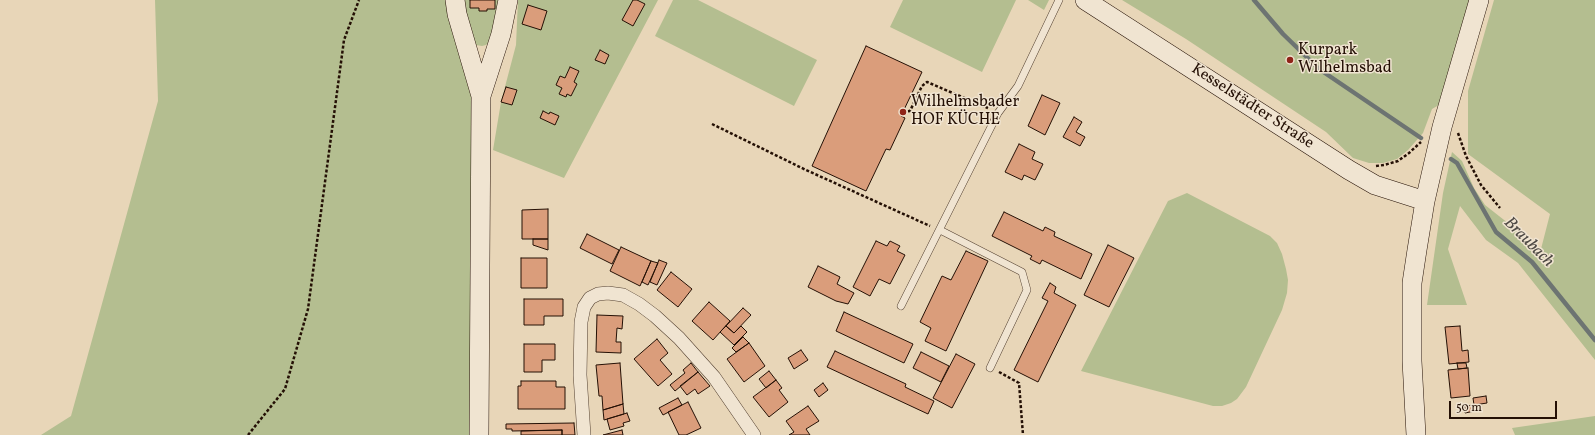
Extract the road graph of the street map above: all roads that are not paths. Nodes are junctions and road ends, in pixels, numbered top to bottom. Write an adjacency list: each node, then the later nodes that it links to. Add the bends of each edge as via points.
1 (455, 0): 6 (street)
2 (508, 0): 6 (street, via 501,34)
3 (1059, 0): 8 (lane, via 1018,86 998,112)
4 (1085, 0): 7 (street, Kesselstädter Straße, via 1348,170 1375,185)
5 (1479, 0): 7 (street, via 1442,127)
6 (481, 96): 11 (street)
7 (1425, 201): 14 (street, via 1412,283 1412,361)
8 (940, 230): 9 (lane); 10 (lane, via 1022,272 1027,290)
9 (901, 306)
10 (990, 368)
11 (478, 435)
12 (584, 435): 13 (street, via 580,375 581,322 584,307 590,298 608,293 623,295 639,304 679,338 714,377)
13 (754, 435)
14 (1416, 435)

